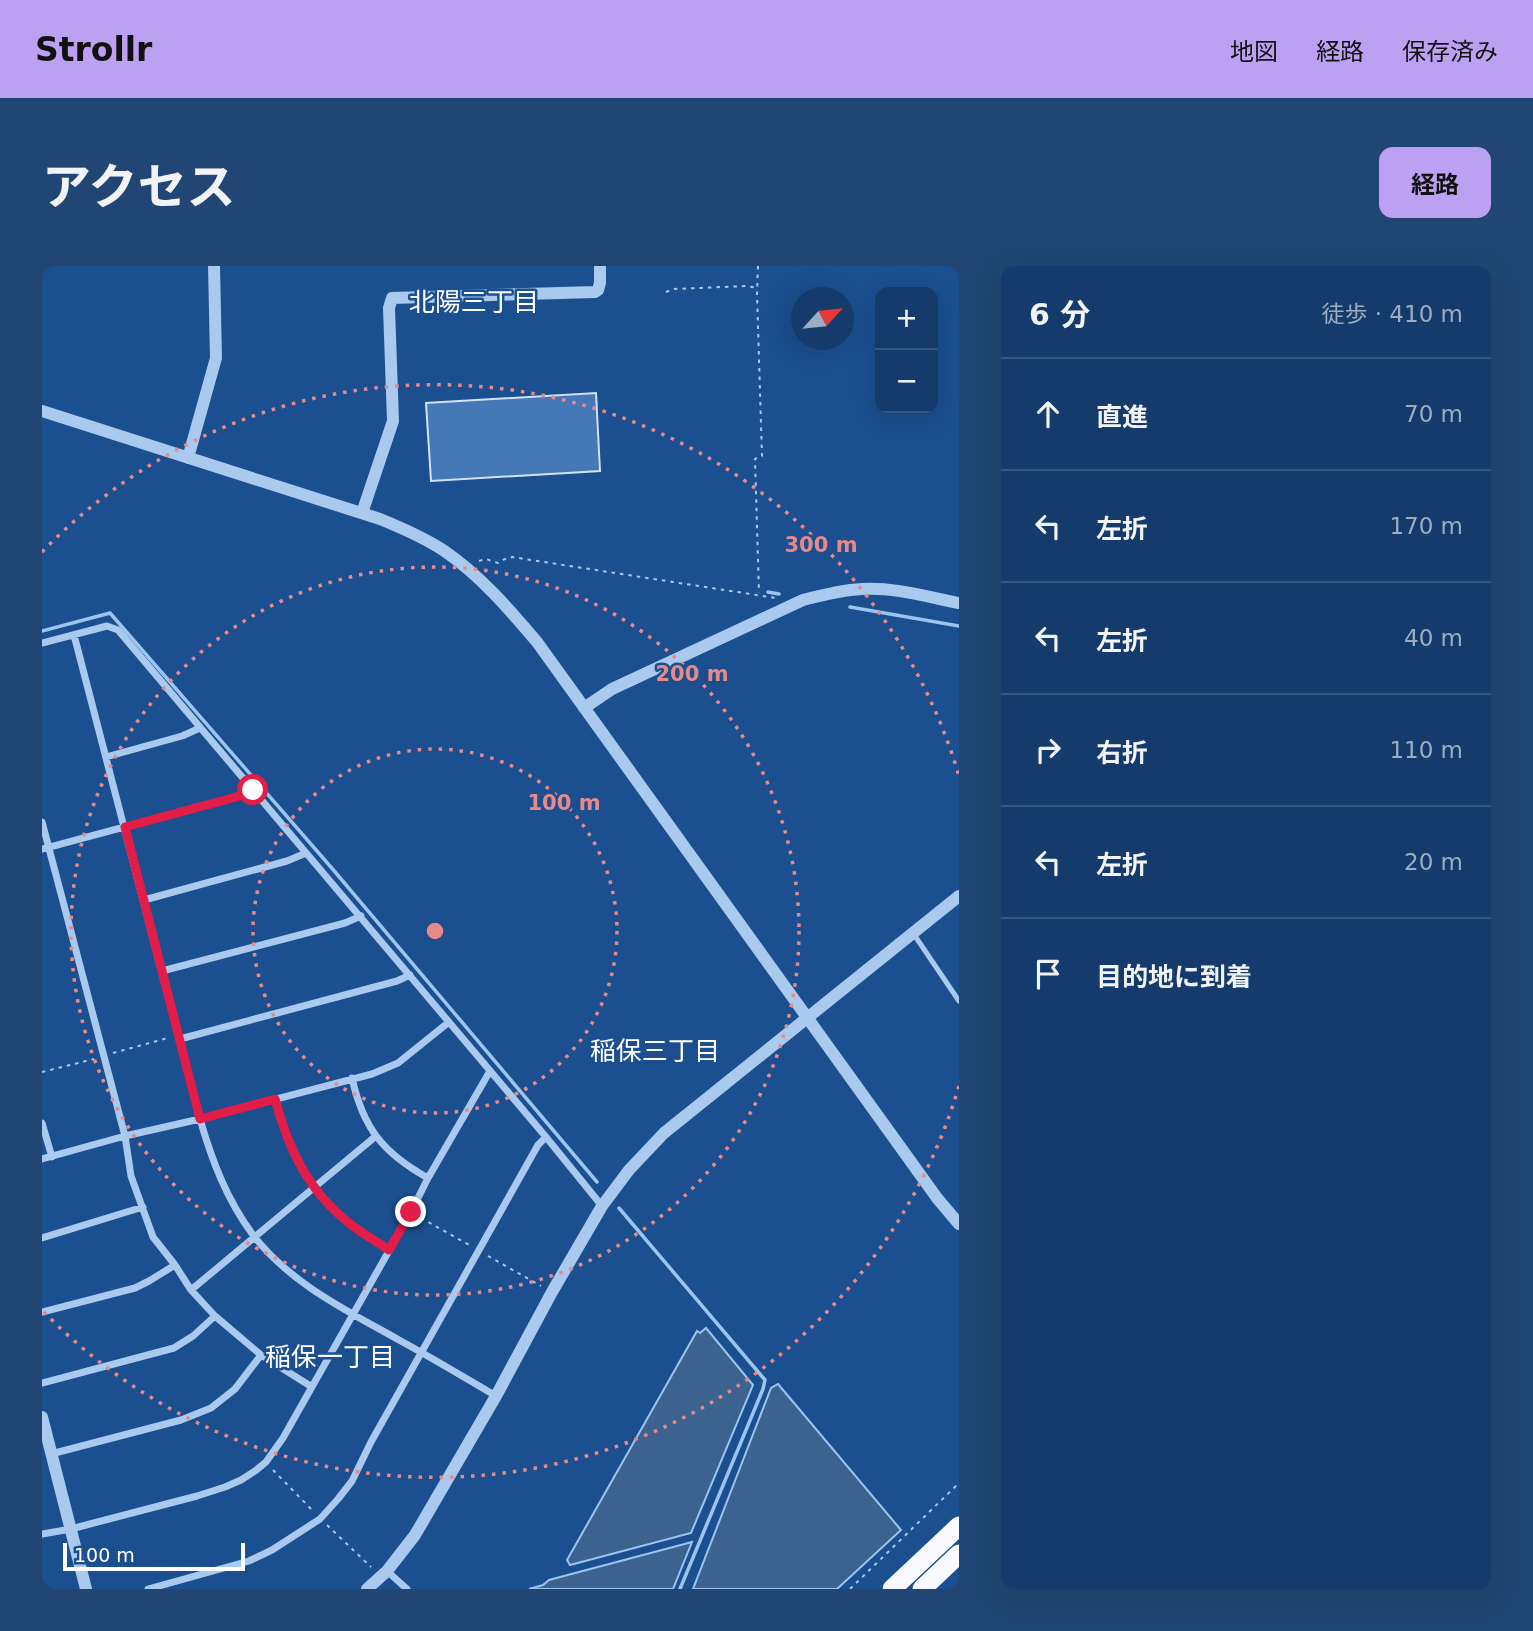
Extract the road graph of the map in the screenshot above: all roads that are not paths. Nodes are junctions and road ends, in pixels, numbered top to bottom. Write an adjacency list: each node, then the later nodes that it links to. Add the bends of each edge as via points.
1 (214, 266): 4 (street, via 215,368)
2 (600, 266): 5 (street, via 595,292 392,298 393,421)
3 (42, 411): 4 (street)
4 (188, 458): 5 (street)
5 (362, 513): 9 (street, via 445,551 487,586 521,623)
6 (959, 603): 9 (street, via 864,589 803,600 612,689)
7 (74, 635): 8 (street); 10 (street, via 107,626 118,630); 11 (street)
8 (42, 643)
9 (584, 708): 24 (street)
10 (200, 728): 11 (street); 12 (street)
11 (106, 757): 14 (street)
12 (253, 790): 14 (street); 16 (street)
13 (42, 822): 15 (street)
14 (125, 827): 15 (street); 18 (street)
15 (45, 848): 32 (street)
16 (306, 853): 18 (street); 19 (street)
17 (959, 896): 20 (street)
18 (144, 900): 21 (street)
19 (361, 916): 21 (street); 22 (street)
20 (913, 933): 23 (lane); 24 (street)
21 (162, 971): 26 (street)
22 (410, 975): 25 (street); 26 (street)
23 (959, 1001)
24 (807, 1017): 39 (street, via 664,1133); 41 (street)
25 (449, 1022): 27 (street); 28 (street, via 398,1063)
26 (180, 1039): 30 (street)
27 (491, 1071): 34 (street); 37 (street)
28 (352, 1078): 29 (street); 33 (street, via 357,1102)
29 (275, 1099): 30 (street); 38 (street, via 289,1144)
30 (200, 1119): 32 (street); 42 (street, via 220,1179)
31 (42, 1123): 35 (street)
32 (125, 1136): 35 (street); 40 (street, via 131,1176)
33 (376, 1136): 37 (street, via 407,1167); 38 (street)
34 (546, 1137): 39 (street); 50 (street)
35 (51, 1157): 36 (street)
36 (42, 1159)
37 (428, 1178): 44 (street)
38 (315, 1187): 42 (street); 44 (street, via 348,1222)
39 (601, 1206): 54 (street)
40 (143, 1207): 43 (street); 45 (street, via 153,1237)
41 (959, 1224)
42 (254, 1236): 46 (street); 48 (street, via 296,1277)
43 (42, 1238)
44 (389, 1250): 48 (street)
45 (175, 1265): 46 (street); 47 (street, via 135,1287)
46 (191, 1290): 49 (street)
47 (42, 1312)
48 (354, 1314): 50 (street); 53 (street)
49 (215, 1315): 51 (street); 52 (street, via 174,1348)
50 (422, 1352): 54 (street); 63 (street, via 352,1481 320,1519 249,1560)
51 (261, 1355): 53 (street); 56 (street, via 235,1388 211,1408)
52 (42, 1383)
53 (312, 1387): 58 (street, via 266,1462 241,1480)
54 (496, 1396): 61 (street, via 415,1535)
55 (42, 1417): 56 (street)
56 (51, 1454): 58 (street)
57 (959, 1526): 66 (highway)
58 (71, 1529): 59 (street); 62 (street)
59 (42, 1534)
60 (959, 1554): 67 (highway)
61 (387, 1572): 64 (street); 65 (street)
62 (86, 1589)
63 (148, 1589)
64 (368, 1589)
65 (407, 1589)
66 (892, 1589)
67 (922, 1589)

